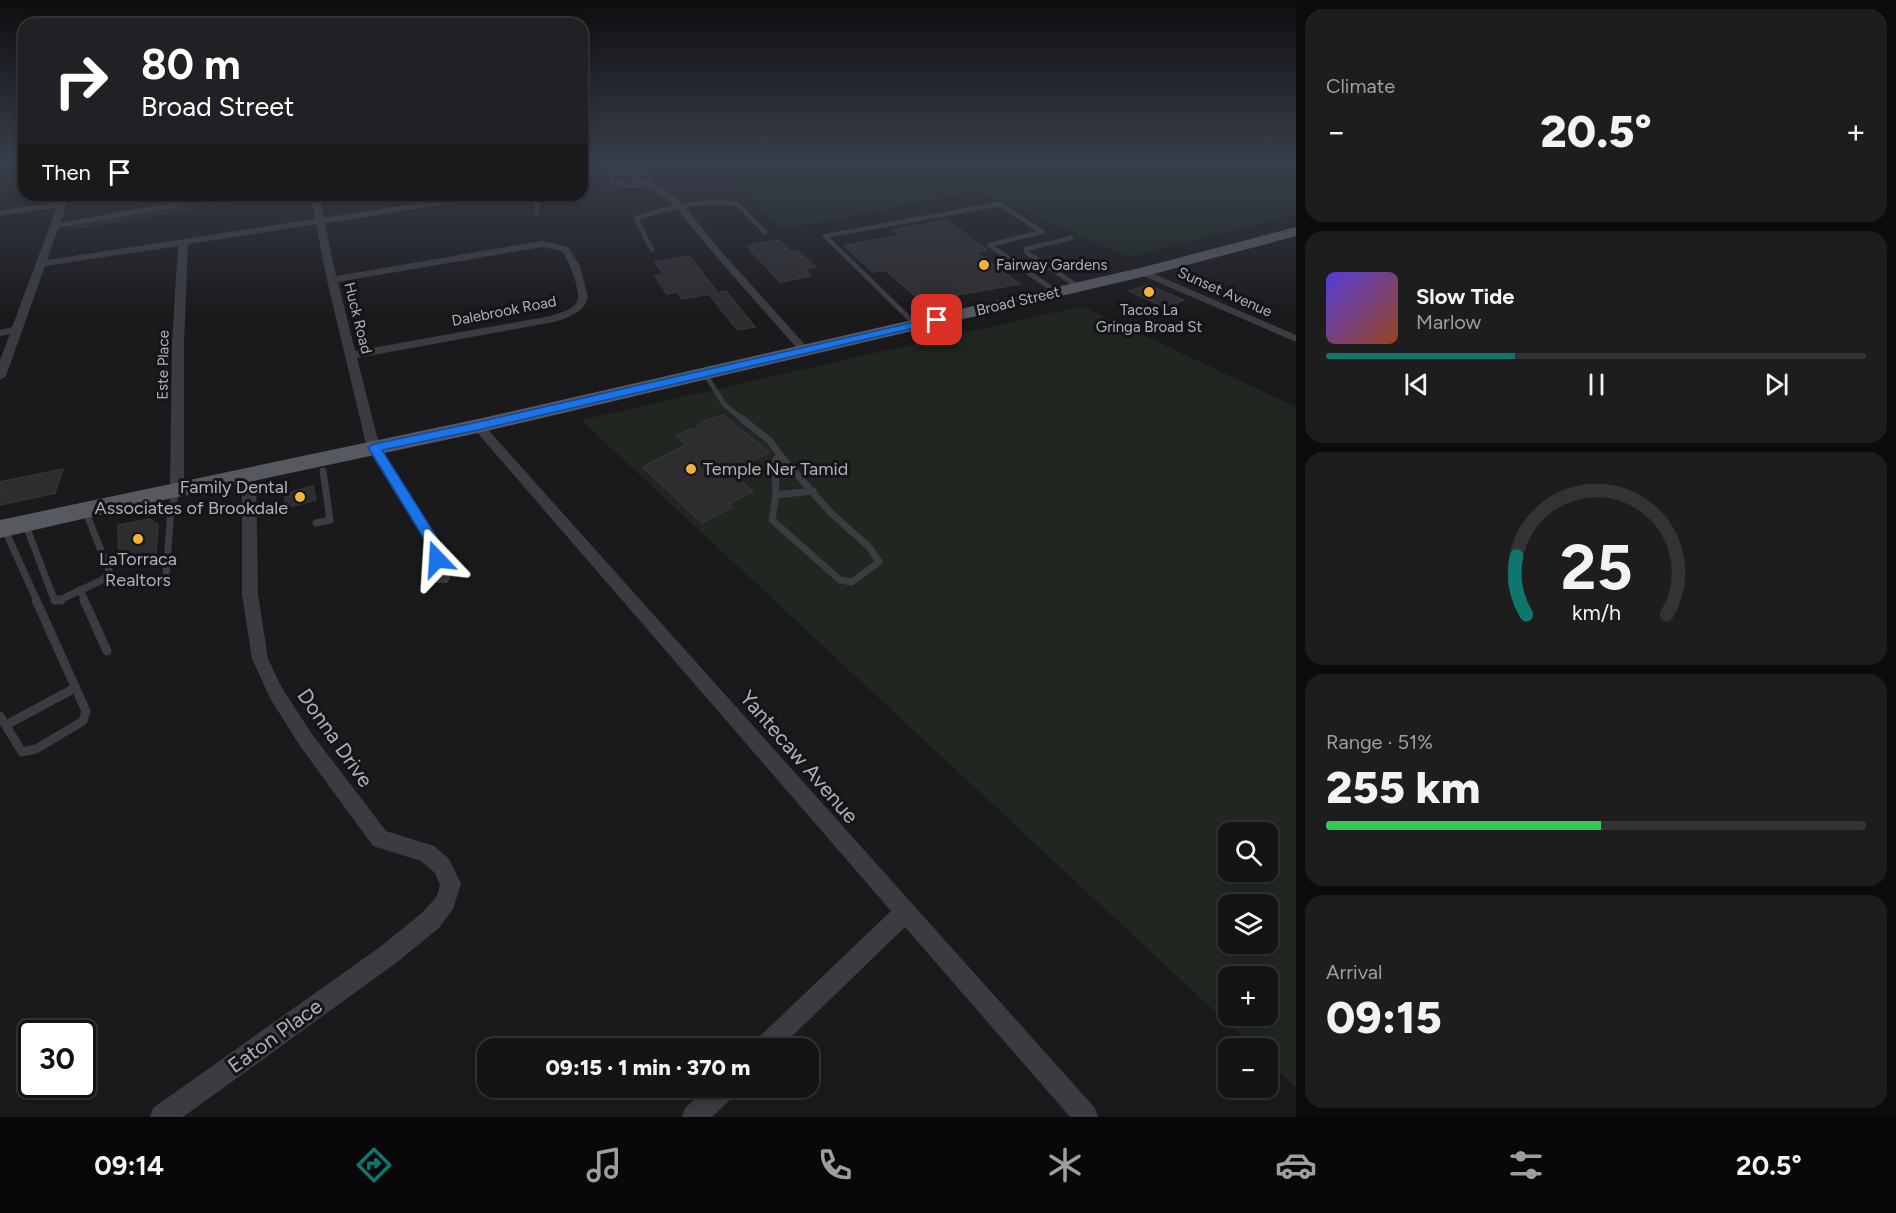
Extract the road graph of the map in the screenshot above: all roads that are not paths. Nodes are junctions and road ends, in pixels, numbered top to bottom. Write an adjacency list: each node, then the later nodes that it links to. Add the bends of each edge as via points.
1 (60, 212): 11 (street)
2 (133, 212): 11 (lane)
3 (318, 212): 10 (street, Huck Road)
4 (373, 212): 10 (street)
5 (662, 212): 16 (lane, via 636,218)
6 (684, 212): 26 (street)
7 (745, 212): 13 (lane)
8 (956, 212): 22 (lane, via 825,236)
9 (1012, 212): 21 (lane, via 1042,232 988,245)
10 (320, 220): 15 (street); 19 (street, Huck Road)
11 (55, 226): 17 (street)
12 (1296, 231): 18 (main road, Broad Street)
13 (765, 232)
14 (1071, 238): 20 (lane, via 1026,249)
15 (183, 241): 17 (street); 35 (street, Este Place)
16 (652, 250)
17 (41, 264): 23 (street)
18 (1142, 272): 20 (main road, Broad Street); 25 (street, Sunset Avenue)
19 (333, 280): 27 (street, Huck Road); 27 (street, Dalebrook Road, via 542,244 558,246 568,253 584,291 577,307 554,319)
20 (1079, 287): 21 (main road, Broad Street)
21 (1057, 292): 22 (main road, Broad Street)
22 (916, 325): 26 (main road, Broad Street)
23 (16, 330): 24 (street); 29 (street)
24 (0, 333)
25 (1296, 339)
26 (805, 351): 28 (main road, Broad Street)
27 (351, 355): 31 (street, Huck Road)
28 (705, 374): 30 (main road, Broad Street); 32 (lane, via 724,404 770,441)
29 (0, 376)
30 (478, 426): 31 (main road, Broad Street); 49 (street, Yantecaw Avenue)
31 (374, 447): 34 (main road, Broad Street); 43 (street, Huck Road, via 431,539)
32 (780, 455): 36 (lane); 37 (lane, via 775,461)
33 (323, 471): 39 (lane, via 330,520)
34 (249, 474): 35 (main road, Broad Street); 50 (street, Donna Drive, via 250,594 260,659 276,693 380,839 427,853 442,866 451,884 446,902 431,920)
35 (177, 489): 38 (main road, Broad Street); 42 (lane, via 171,509)
36 (813, 491): 37 (lane); 37 (lane, via 879,562 852,582 840,580 772,520)
37 (776, 495)
38 (85, 510): 40 (main road, Broad Street); 44 (lane, via 110,573)
39 (316, 523)
40 (25, 524): 41 (main road, Broad Street); 44 (lane, via 55,600)
41 (2, 529): 46 (lane)
42 (166, 575)
43 (442, 579)
44 (80, 590): 45 (lane)
45 (107, 651)
46 (75, 688): 48 (lane); 48 (lane, via 86,711 83,721 36,748 22,752)
47 (0, 716): 48 (lane)
48 (6, 725)
49 (905, 912): 51 (street); 55 (street, Yantecaw Avenue)
50 (388, 955): 53 (street, Eaton Place)
51 (774, 1038)
52 (714, 1098): 54 (street)
53 (162, 1117)
54 (694, 1117)
55 (1086, 1117)

